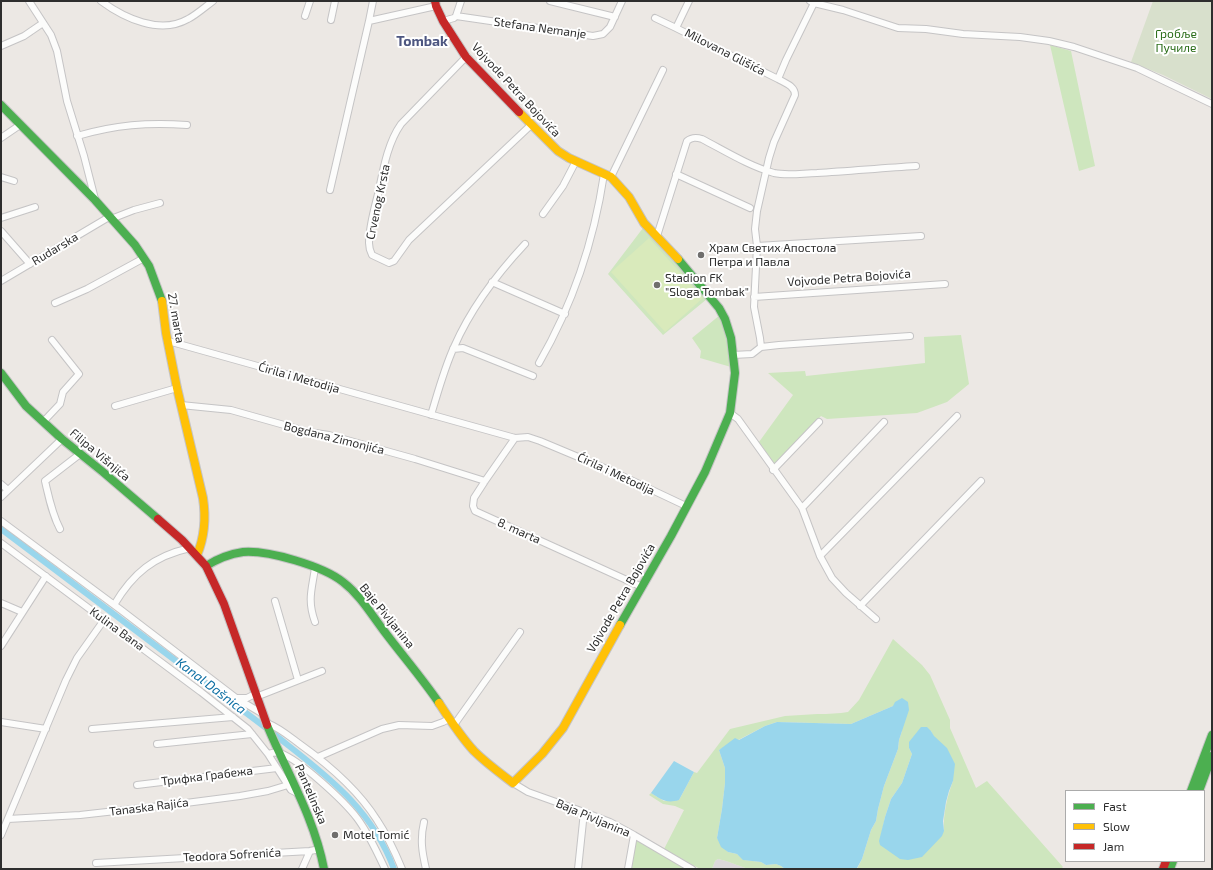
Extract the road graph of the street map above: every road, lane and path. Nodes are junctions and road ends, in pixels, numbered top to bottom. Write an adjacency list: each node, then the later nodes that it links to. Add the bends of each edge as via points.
1 (29, 1): 21 (street)
2 (101, 1): 10 (street, via 129,18 156,26 187,20)
3 (310, 1): 14 (street)
4 (336, 1): 18 (street)
5 (373, 1): 19 (street)
6 (461, 1): 15 (street)
7 (550, 1): 16 (street, Stefana Nemanje)
8 (622, 1): 16 (street, Stefana Nemanje)
9 (689, 1): 22 (street, Milovana Glišića)
10 (210, 2)
11 (812, 2): 12 (street, Milovana Glišića); 26 (street, Milovana Glišića)
12 (822, 3): 27 (street, Milovana Glišića, via 898,28 1049,41 1137,68)
13 (436, 4): 19 (street, Vojvode Petra Bojovića); 20 (street, Vojvode Petra Bojovića)
14 (305, 16)
15 (456, 16): 16 (street, Stefana Nemanje, via 593,36 603,34); 20 (street, Stefana Nemanje)
16 (615, 17)
17 (655, 18): 22 (street)
18 (331, 20)
19 (369, 21): 41 (street)
20 (443, 21): 24 (street, Vojvode Petra Bojovića)
21 (43, 23): 23 (street, via 24,36); 32 (street, via 58,51 67,101)
22 (676, 28): 26 (street, Milovana Glišića)
23 (1, 46)
24 (466, 57): 29 (street, Vojvode Petra Bojovića); 29 (street, Crvenog Krsta, via 401,124 393,137 371,224 369,249 372,255 389,263 394,261 409,240)
25 (663, 70): 38 (street)
26 (778, 79): 36 (street, Milovana Glišića, via 793,88 795,95 774,142)
27 (1212, 104)
28 (1, 105): 30 (street, 27. marta)
29 (531, 124): 34 (street, Vojvode Petra Bojovića, via 558,151)
30 (20, 125): 33 (street); 42 (street, 27. marta)
31 (188, 125): 32 (street, via 132,124)
32 (77, 136): 42 (street)
33 (1, 138)
34 (576, 162): 38 (street, Vojvode Petra Bojovića); 46 (street)
35 (916, 166): 36 (street, via 796,174)
36 (767, 170): 37 (street, via 697,137 687,141); 53 (street, via 757,211)
37 (676, 174): 45 (street); 50 (street)
38 (608, 176): 50 (street, Vojvode Petra Bojovića, via 629,197 644,223); 61 (street, via 590,245)
39 (1, 177): 40 (street)
40 (14, 181)
41 (330, 190)
42 (95, 200): 48 (street, 27. marta)
43 (160, 203): 48 (street)
44 (35, 207): 47 (street)
45 (750, 208)
46 (543, 214)
47 (1, 218)
48 (110, 218): 54 (street, 27. marta); 55 (street, Rudarska)
49 (1, 231): 55 (street)
50 (657, 236): 67 (street, Vojvode Petra Bojovića, via 714,300 725,319)
51 (921, 236): 53 (street)
52 (525, 244): 57 (street)
53 (757, 246): 59 (street)
54 (144, 258): 60 (street); 64 (street, 27. marta, via 162,298)
55 (30, 264): 56 (street, Rudarska)
56 (1, 281)
57 (492, 282): 61 (street); 66 (street)
58 (945, 284): 59 (street, Vojvode Petra Bojovića)
59 (754, 297): 65 (street)
60 (55, 303)
61 (565, 314): 68 (street)
62 (910, 336): 65 (street)
63 (52, 340): 77 (street, via 79,374 63,392 60,404)
64 (168, 341): 71 (street, 27. marta); 75 (street, Ćirila i Metodija)
65 (761, 347): 67 (street, via 752,354)
66 (453, 349): 70 (street, via 463,348); 75 (street)
67 (733, 355): 74 (street, Vojvode Petra Bojovića, via 735,373)
68 (539, 363)
69 (1, 374): 77 (street, Filipa Višnjića, via 26,406)
70 (533, 376)
71 (177, 388): 72 (street, 27. marta); 73 (street)
72 (181, 405): 84 (street, Bogdana Zimonjića, via 231,410 415,459); 95 (street, 27. marta, via 204,504 205,523)
73 (115, 406)
74 (730, 413): 83 (street, via 738,419); 89 (street, Vojvode Petra Bojovića, via 705,472)
75 (431, 414): 80 (street, Ćirila i Metodija)
76 (957, 416): 96 (street)
77 (44, 422): 81 (street, Filipa Višnjića)
78 (819, 422): 83 (street)
79 (884, 422): 90 (street)
80 (515, 438): 84 (street, 8. marta); 89 (street, Ćirila i Metodija, via 540,441)
81 (62, 440): 82 (street, Filipa Višnjića); 87 (street)
82 (80, 454): 92 (street, via 45,481 54,519); 94 (street, Filipa Višnjića)
83 (773, 470): 90 (street)
84 (485, 481): 100 (street, 8. marta, via 474,498 475,511)
85 (981, 481): 104 (street)
86 (1, 484): 87 (street)
87 (8, 490): 88 (street)
88 (1, 497)
89 (686, 506): 100 (street, Vojvode Petra Bojovića)
90 (802, 508): 96 (street)
91 (1, 521): 103 (street)
92 (60, 529)
93 (1, 543): 99 (street, Kulina Bana)
94 (190, 548): 95 (street, Filipa Višnjića); 103 (street, via 151,563 130,581)
95 (197, 555): 97 (street, Filipa Višnjića)
96 (820, 556): 104 (street, via 836,582)
97 (206, 566): 98 (street, Baje Pivljanina, via 218,559 248,552 274,556); 113 (street, Filipa Višnjića, via 224,604)
98 (315, 568): 108 (street, via 310,594 311,611); 118 (street, Baje Pivljanina, via 343,582 356,596)
99 (46, 576): 105 (street); 107 (street, Kulina Bana)
100 (642, 587): 130 (street, Vojvode Petra Bojovića, via 563,728)
101 (275, 601): 112 (street)
102 (1, 603): 105 (street)
103 (114, 605): 114 (street)
104 (860, 606): 106 (street)
105 (22, 612): 110 (street)
106 (876, 619)
107 (104, 620): 116 (street, Kulina Bana); 120 (street, via 77,658)
108 (315, 622)
109 (520, 632): 118 (street)
110 (1, 646)
111 (322, 672): 112 (street)
112 (298, 680): 113 (street)
113 (256, 695): 114 (street); 115 (street, Filipa Višnjića)
114 (236, 698): 115 (street)
115 (263, 714): 119 (street, Filipa Višnjića)
116 (233, 717): 121 (street); 122 (street, Kulina Bana)
117 (1, 722): 120 (street)
118 (452, 722): 128 (street, via 432,726 399,725 382,728); 130 (street, Baje Pivljanina, via 479,756)
119 (267, 723): 125 (street, Pantelinska); 128 (street)
120 (46, 728): 137 (street)
121 (92, 729)
122 (252, 734): 124 (street); 126 (street, Kulina Bana)
123 (1212, 735): 133 (street)
124 (158, 744)
125 (279, 753): 126 (street); 135 (street, Pantelinska); 146 (street, via 315,777 357,818)
126 (268, 754): 129 (street, Kulina Bana)
127 (1212, 756): 134 (street)
128 (318, 757): 147 (street, via 342,778 376,818)
129 (277, 768): 131 (street, Трифка Грабежа); 132 (street, Kulina Bana)
130 (513, 783): 136 (street, Baja Pivljanina, via 528,792)
131 (137, 785)
132 (288, 785): 135 (street, Kulina Bana); 137 (street, Tanaska Rajića, via 240,796 178,804 80,815)
133 (1191, 790)
134 (1199, 790)
135 (299, 794): 141 (street, Pantelinska)
136 (584, 812): 140 (street, Baja Pivljanina); 149 (street)
137 (8, 819): 139 (street)
138 (424, 822): 148 (street, via 421,834)
139 (1, 835)
140 (634, 835): 150 (street); 151 (street, Baja Pivljanina)
141 (320, 849): 142 (street, Teodora Sofrenića); 145 (street, Pantelinska)
142 (310, 851): 143 (street, Teodora Sofrenića); 144 (street)
143 (96, 863)
144 (302, 869)
145 (324, 869)
146 (386, 869)
147 (402, 869)
148 (426, 869)
149 (578, 869)
150 (628, 869)
151 (692, 869)

